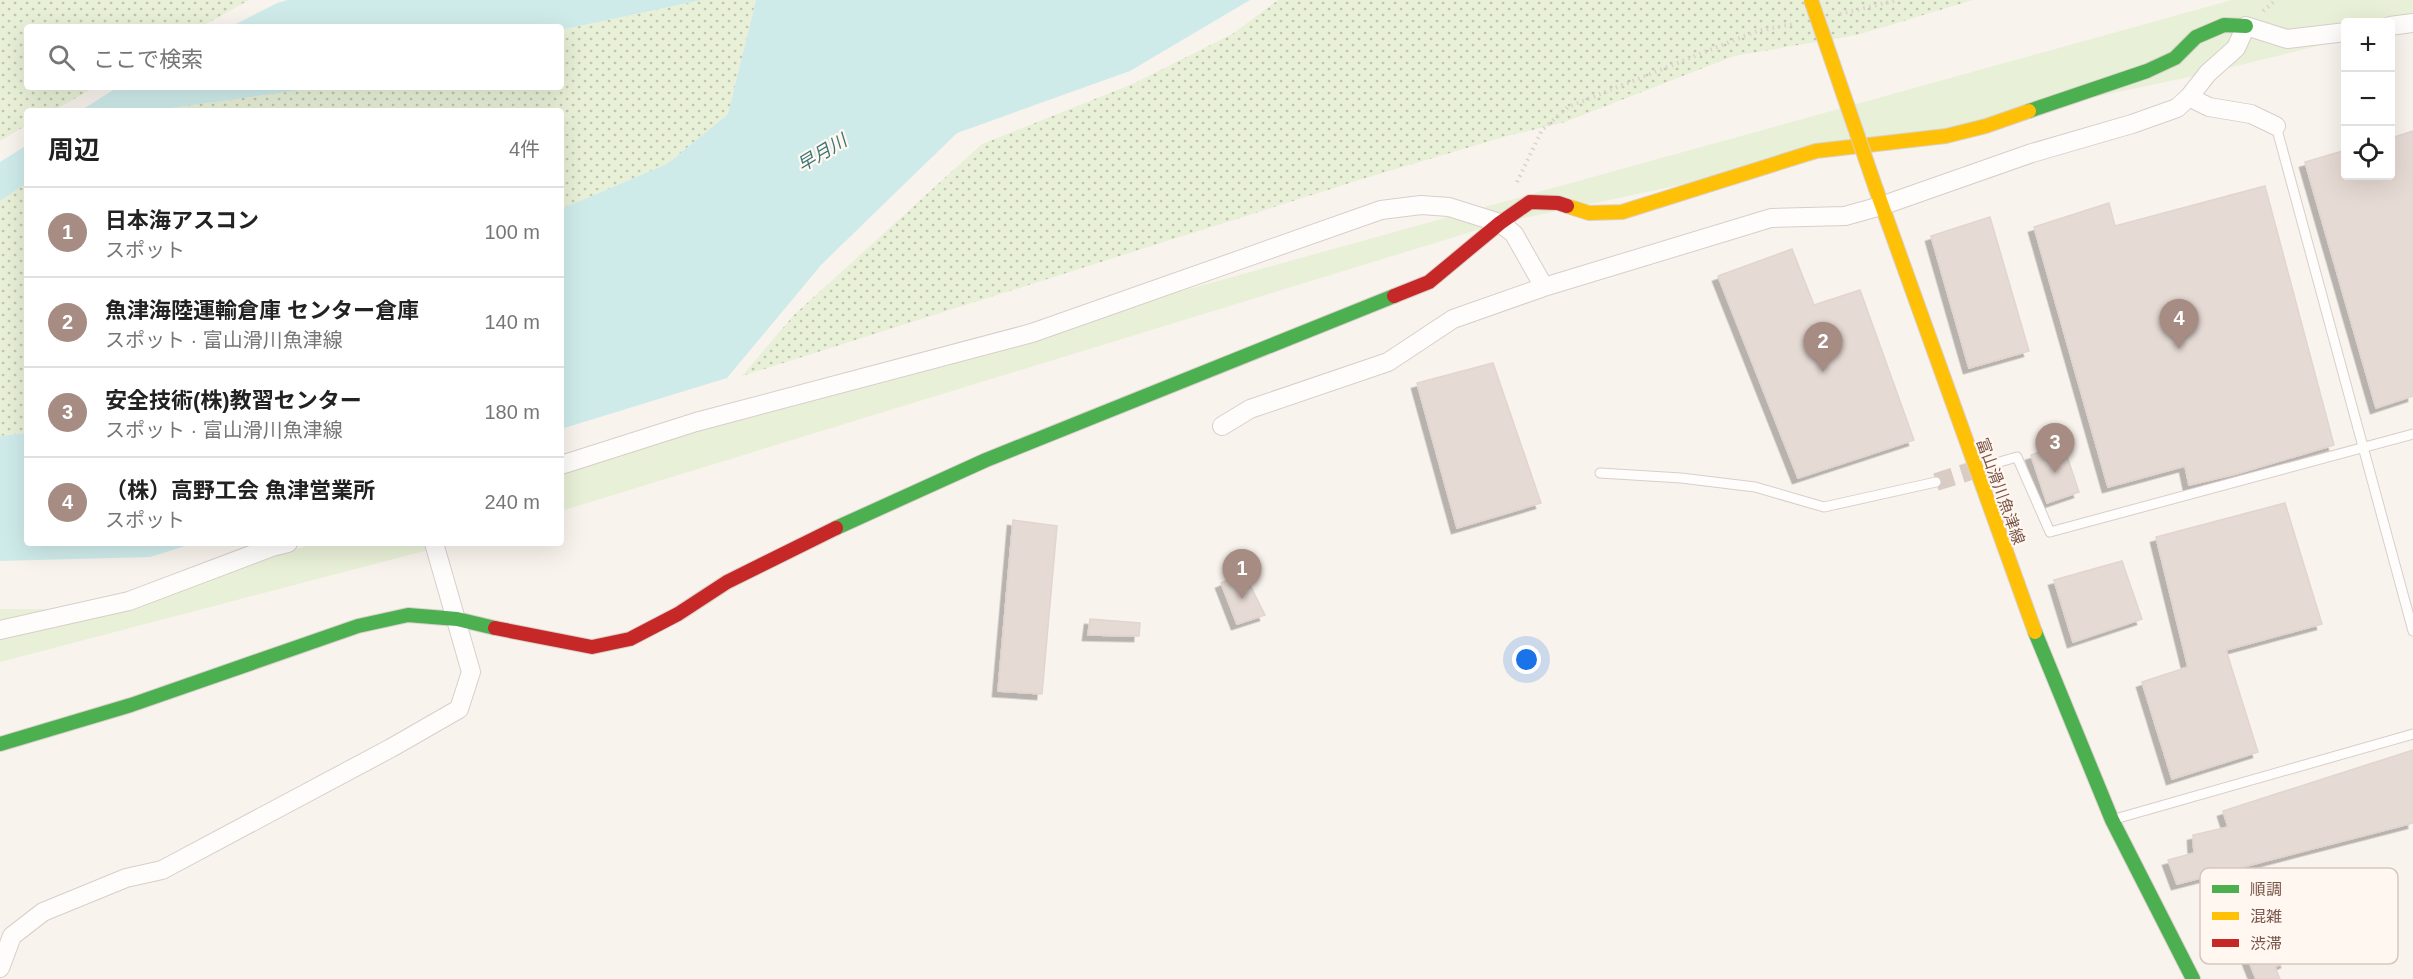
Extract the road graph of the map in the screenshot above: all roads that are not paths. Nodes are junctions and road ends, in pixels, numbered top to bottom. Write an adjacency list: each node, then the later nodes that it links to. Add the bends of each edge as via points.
1 (1811, 0): 8 (street, 富山滑川魚津線, bridge)
2 (2413, 23): 3 (street)
3 (2395, 25)
4 (2246, 26): 5 (street, via 2287,39); 6 (street, via 2236,48 2208,73); 9 (street, via 2224,25 2196,37 2175,58 2147,71 1986,126 1946,136 1816,152 1622,212 1589,213 1558,203 1530,202)
5 (2341, 33)
6 (2189, 98): 7 (street, via 2209,107 2251,114); 8 (street, via 2177,108 2132,124)
7 (2276, 126): 13 (lane)
8 (1879, 198): 10 (street, via 1845,216 1771,218); 25 (street, 富山滑川魚津線, via 2040,649)
9 (1500, 223): 10 (street, via 1514,234); 15 (street, via 1449,207 1421,205 1382,210 1032,333 696,422); 20 (street, via 1429,282 986,460 794,547 630,639 592,647)
10 (1544, 287): 11 (street, via 1453,319 1388,362 1250,409)
11 (1222, 426)
12 (2413, 434): 13 (lane)
13 (2364, 448): 14 (lane, via 2050,532 2017,457); 22 (lane)
14 (1996, 463)
15 (564, 464)
16 (1600, 473): 17 (lane, via 1755,487 1824,507)
17 (1936, 482)
18 (276, 546): 21 (street, via 129,601)
19 (435, 546): 20 (street)
20 (457, 619): 24 (street, via 408,615 358,626 131,705); 26 (street, via 471,672 459,709 162,870 126,878 43,912 12,936)
21 (0, 630)
22 (2413, 631)
23 (2413, 734): 25 (lane)
24 (0, 744)
25 (2112, 820): 27 (street, 富山滑川魚津線)
26 (0, 968)
27 (2193, 979)

